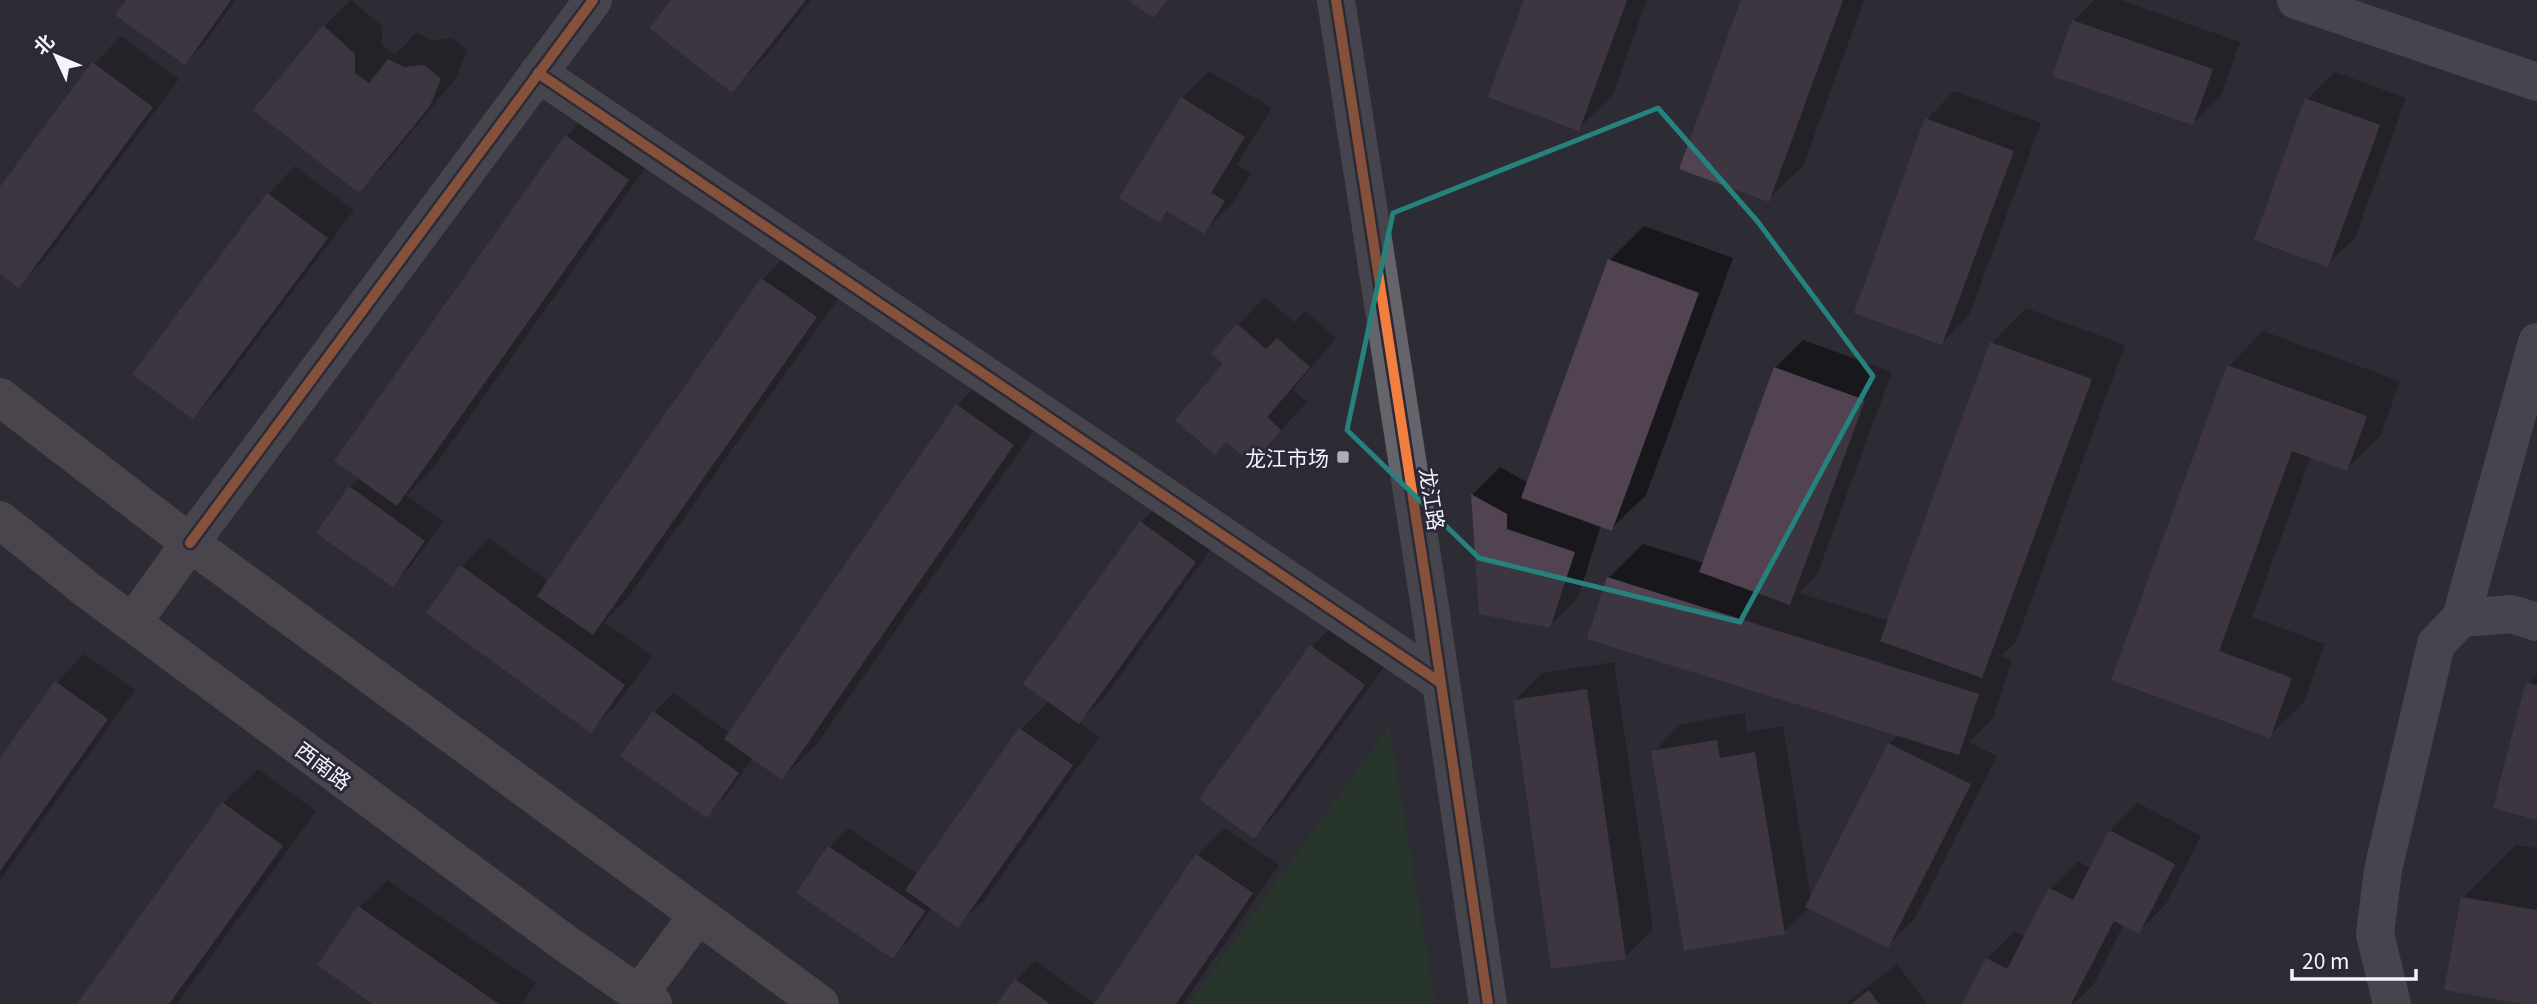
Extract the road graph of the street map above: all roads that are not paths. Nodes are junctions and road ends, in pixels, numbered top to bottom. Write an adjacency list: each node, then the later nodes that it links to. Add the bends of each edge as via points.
1 (593, 0): 4 (street)
2 (1336, 0): 13 (street, 龙江路)
3 (2317, 3): 5 (street)
4 (538, 74): 9 (street); 13 (street)
5 (2537, 82)
6 (2537, 342): 10 (street)
7 (0, 397): 9 (main road)
8 (0, 520): 11 (main road, 西南路)
9 (190, 543): 11 (main road); 14 (main road)
10 (2460, 618): 12 (street, via 2511,614); 18 (street, via 2436,644 2383,870 2375,934)
11 (132, 622): 15 (main road, 西南路)
12 (2537, 622)
13 (1441, 684): 17 (street, 龙江路)
14 (698, 915): 15 (main road); 16 (main road)
15 (646, 999)
16 (820, 1004)
17 (1488, 1004)
18 (2392, 1004)

